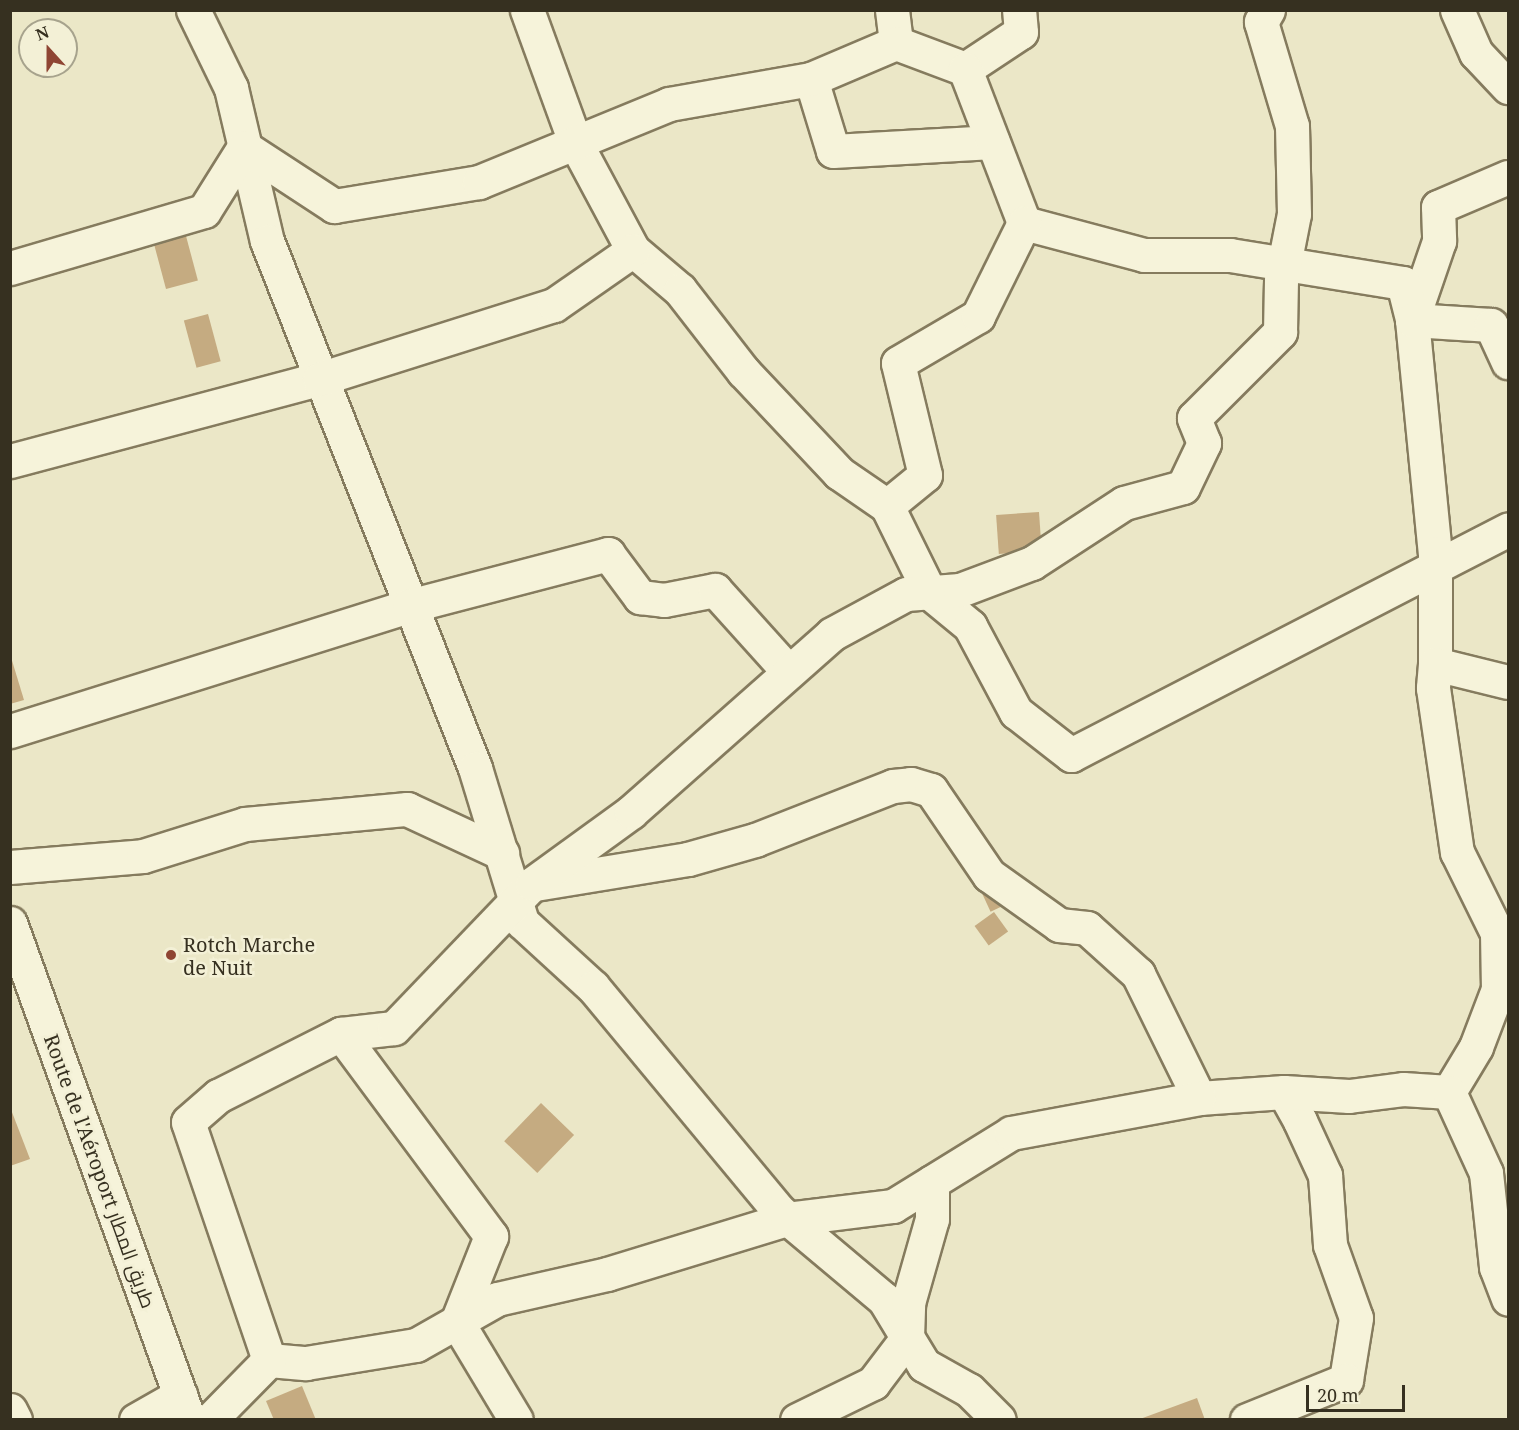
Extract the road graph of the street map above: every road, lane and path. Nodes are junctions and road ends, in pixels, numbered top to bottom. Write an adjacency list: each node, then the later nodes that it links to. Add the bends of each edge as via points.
1 (193, 10): 13 (street, via 231,88)
2 (527, 10): 11 (street)
3 (892, 10): 7 (street)
4 (1019, 10): 8 (street, via 1021,32)
5 (1268, 10): 17 (street, via 1261,22 1292,126 1294,214)
6 (1457, 10): 10 (street, via 1476,53)
7 (896, 43): 8 (street); 9 (street)
8 (965, 69): 12 (street)
9 (811, 79): 11 (street, via 669,104); 12 (street, via 833,151)
10 (1509, 87)
11 (574, 142): 13 (street, via 479,182 333,206); 16 (street)
12 (993, 142): 15 (street)
13 (244, 147): 18 (street, via 204,210); 21 (street, via 267,241)
14 (1509, 177): 19 (street, via 1438,207 1439,241)
15 (1024, 223): 17 (street, via 1144,255 1230,255); 23 (street, via 978,316 898,363 925,475)
16 (633, 250): 21 (street, via 554,305); 23 (street, via 680,290 743,371 839,473)
17 (1285, 261): 19 (street, via 1335,274 1403,283); 26 (street, via 1280,332 1194,418 1204,443 1183,487 1124,503 1032,563 960,590)
18 (10, 268)
19 (1412, 320): 20 (street, via 1491,325); 25 (street)
20 (1509, 363)
21 (319, 379): 22 (street); 27 (street)
22 (10, 461)
23 (887, 506): 26 (street)
24 (1509, 529): 25 (street)
25 (1435, 563): 26 (street, via 1071,755 1016,712 969,626); 28 (street)
26 (930, 592): 29 (street, via 906,594 832,634)
27 (409, 606): 29 (street, via 608,554 640,597 663,600 715,590); 31 (street); 32 (street, via 475,768)
28 (1435, 664): 30 (street); 36 (street, via 1433,688 1457,852)
29 (788, 671): 34 (street, via 631,812)
30 (1509, 682)
31 (10, 731)
32 (502, 853): 33 (street, via 407,809 245,824 143,856); 34 (street)
33 (10, 867)
34 (524, 894): 37 (street, via 394,1028); 40 (street, via 688,859 754,840 893,786 911,784 931,790 989,875 1059,925 1087,928 1138,974); 42 (street, via 522,922 593,987)
35 (12, 932): 47 (street, Route de l'Aéroport طريق المطار)
36 (1503, 951): 39 (street, via 1498,988 1476,1047)
37 (341, 1034): 44 (street, via 491,1236); 46 (street, via 218,1096 188,1122)
38 (1284, 1092): 39 (street, via 1349,1096 1403,1089); 40 (street); 55 (street, via 1325,1175 1330,1245 1356,1318 1346,1380)
39 (1449, 1092): 43 (street, via 1486,1173 1496,1267)
40 (1199, 1098): 41 (street, via 1011,1133)
41 (932, 1182): 42 (street, via 893,1206); 45 (street, via 932,1220 908,1303)
42 (787, 1219): 44 (street, via 607,1274 496,1299); 45 (street, via 884,1299)
43 (1509, 1299)
44 (457, 1322): 46 (street, via 416,1345 306,1363); 52 (street)
45 (908, 1338): 53 (street, via 873,1383); 54 (street, via 924,1365 969,1390)
46 (269, 1359): 51 (street)
47 (185, 1407): 50 (street)
48 (10, 1410): 49 (street)
49 (15, 1419)
50 (136, 1419)
51 (210, 1419)
52 (516, 1419)
53 (797, 1419)
54 (999, 1419)
55 (1247, 1419)

